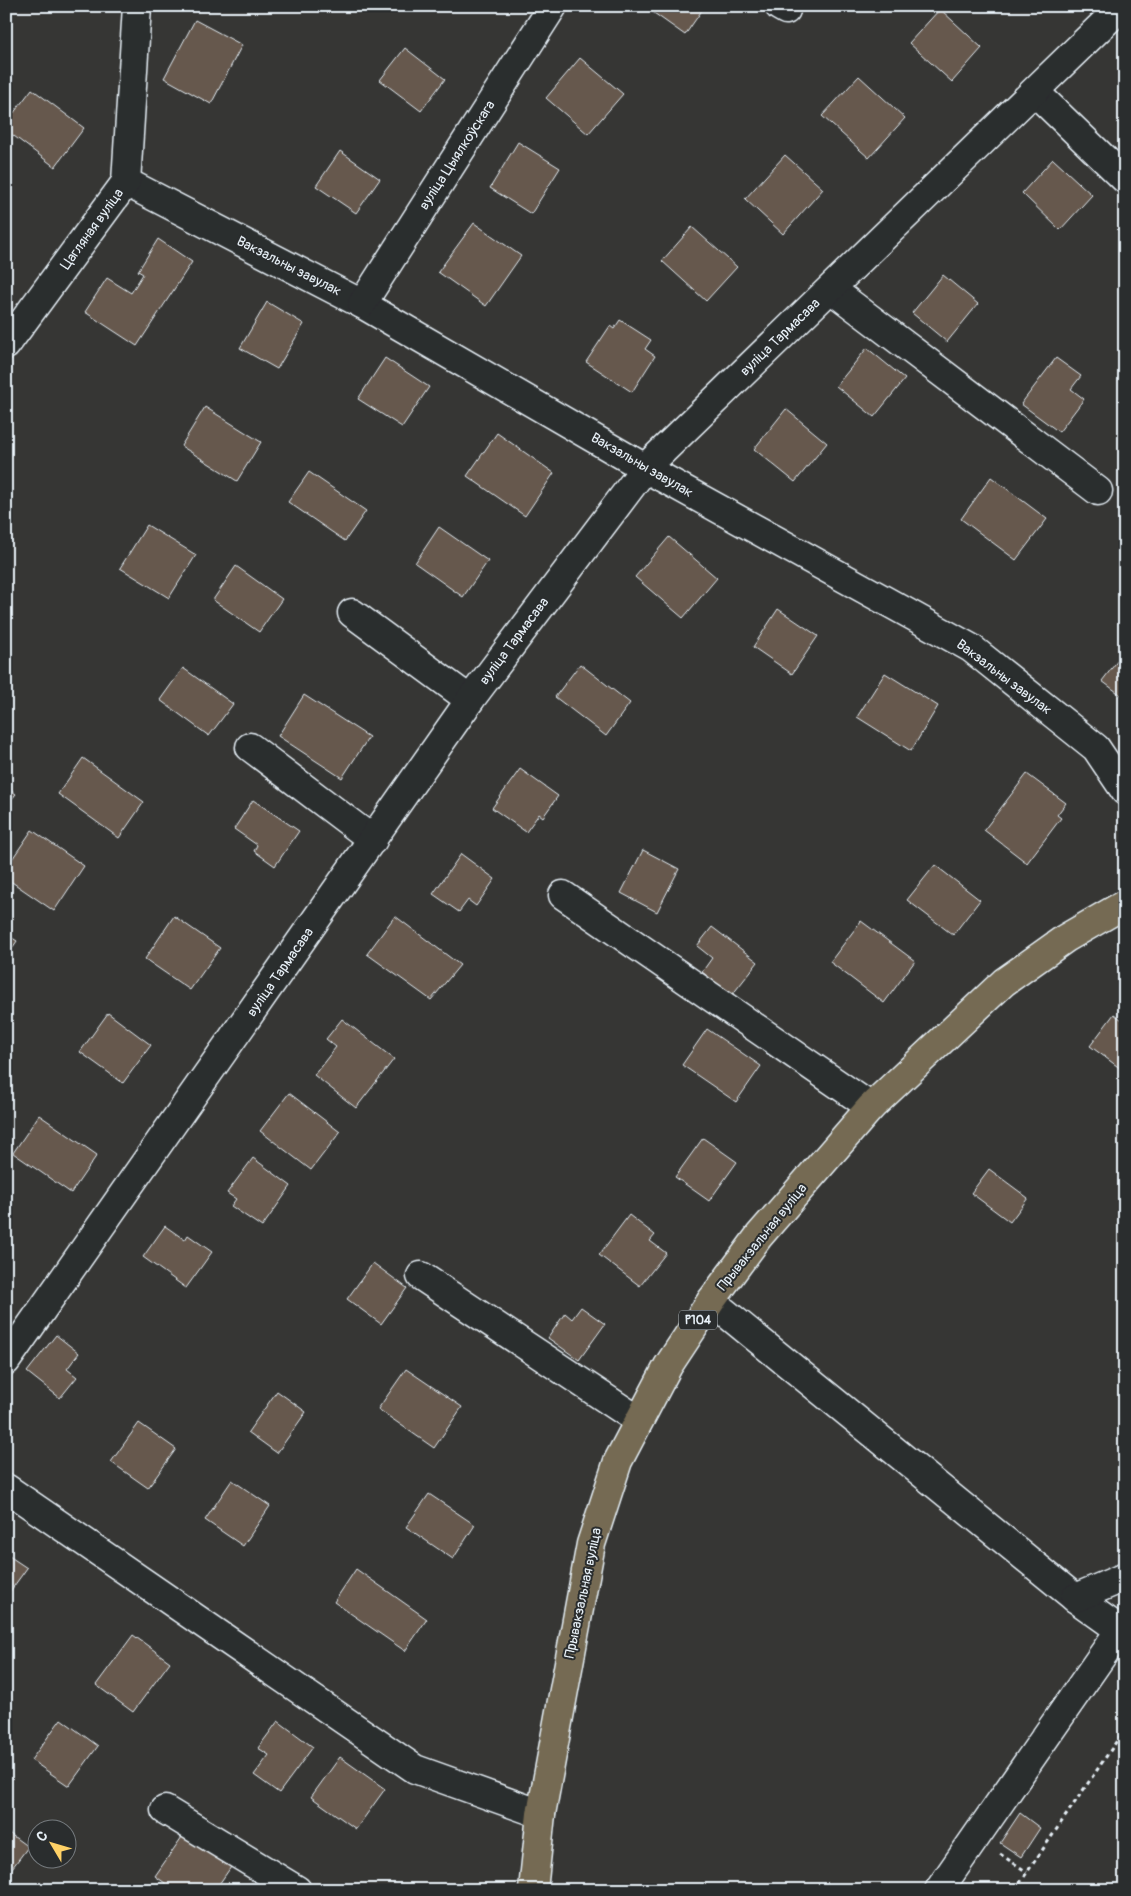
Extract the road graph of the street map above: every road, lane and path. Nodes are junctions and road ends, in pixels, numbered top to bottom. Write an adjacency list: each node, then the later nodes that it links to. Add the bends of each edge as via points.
1 (137, 6): 6 (street, Цагляная вуліца)
2 (553, 6): 8 (street, вуліца Цыялкоўскага)
3 (1122, 6): 4 (street, вуліца Тармасава)
4 (1035, 92): 5 (street); 7 (street, вуліца Тармасава)
5 (1125, 179)
6 (126, 182): 8 (street, Вакзальны завулак); 9 (street, Цагляная вуліца)
7 (831, 289): 10 (street, вуліца Тармасава); 11 (street)
8 (362, 304): 10 (street, Вакзальны завулак)
9 (6, 345)
10 (645, 468): 13 (street, вуліца Тармасава); 15 (street, Вакзальны завулак, via 971,648 1096,748)
11 (1098, 491)
12 (352, 613): 13 (street)
13 (470, 700): 16 (street, вуліца Тармасава)
14 (250, 748): 16 (street)
15 (1125, 791)
16 (373, 840): 22 (street, вуліца Тармасава)
17 (563, 895): 19 (street)
18 (1125, 904): 19 (main road, Прывакзальная вуліца / Р104, via 1066,938 1004,982)
19 (871, 1107): 21 (main road, Прывакзальная вуліца / Р104, via 759,1236)
20 (421, 1276): 23 (street)
21 (711, 1301): 23 (main road, Прывакзальная вуліца / Р104, via 668,1366); 26 (street)
22 (6, 1361)
23 (638, 1420): 29 (main road, Прывакзальная вуліца / Р104, via 618,1461 591,1544)
24 (6, 1488): 29 (street, via 416,1769)
25 (1125, 1577): 26 (street)
26 (1075, 1598): 34 (street, via 1120,1630)
27 (1125, 1728): 31 (path)
28 (165, 1810): 32 (street)
29 (542, 1814): 33 (main road, Прывакзальная вуліца / Р104)
30 (997, 1851): 31 (path)
31 (1027, 1872): 35 (path)
32 (296, 1890)
33 (533, 1890)
34 (939, 1890)
35 (1015, 1890)

